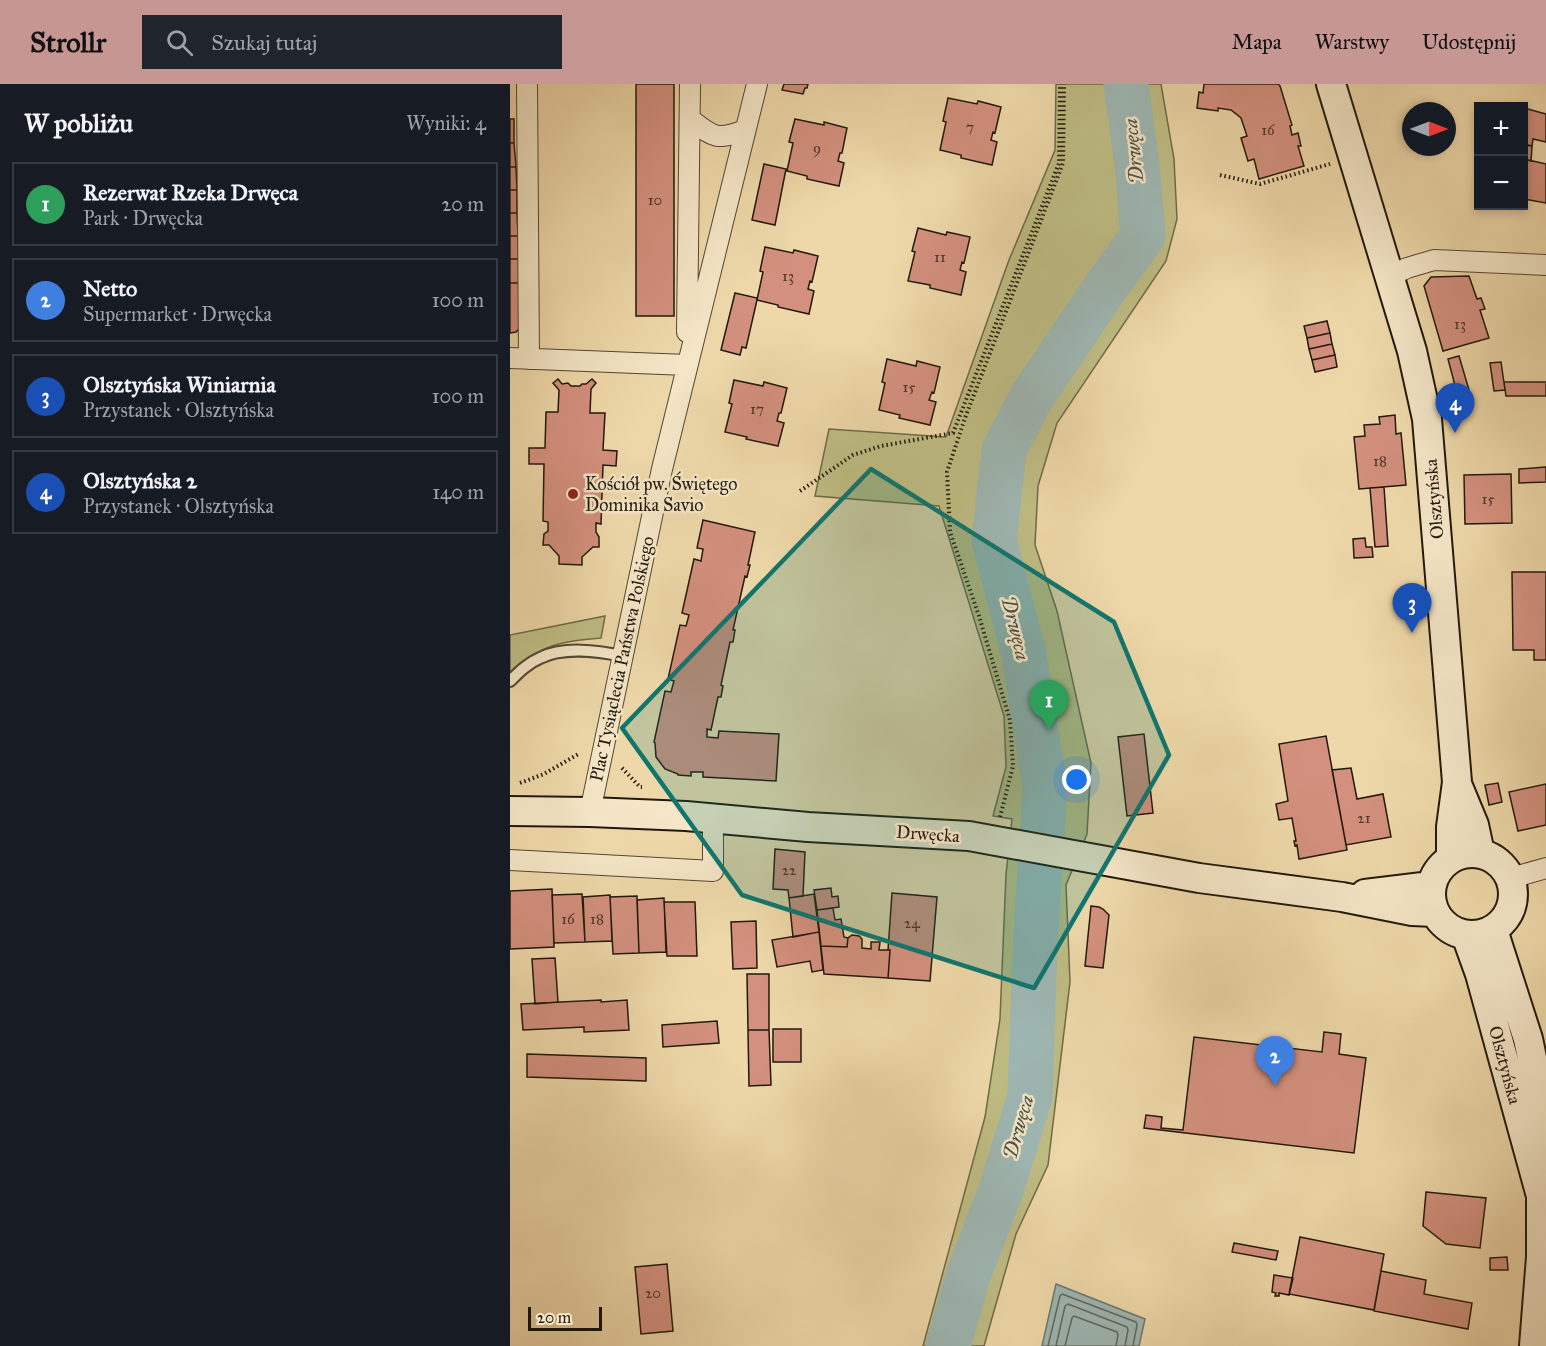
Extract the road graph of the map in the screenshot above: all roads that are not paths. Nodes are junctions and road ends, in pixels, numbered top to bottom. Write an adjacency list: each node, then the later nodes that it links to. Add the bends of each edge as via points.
1 (527, 84): 9 (street)
2 (690, 84): 5 (street, Plac Tysiąclecia Państwa Polskiego)
3 (757, 84): 6 (street, Plac Tysiąclecia Państwa Polskiego)
4 (1331, 84): 8 (street, Olsztyńska)
5 (690, 119): 6 (street, via 708,134 719,137); 10 (street, Plac Tysiąclecia Państwa Polskiego)
6 (745, 130): 10 (street, Plac Tysiąclecia Państwa Polskiego)
7 (1546, 265): 8 (street, via 1434,260)
8 (1389, 276): 13 (street, Olsztyńska, via 1427,419)
9 (520, 358): 10 (street)
10 (687, 365): 11 (street, Plac Tysiąclecia Państwa Polskiego)
11 (623, 656): 12 (lane, via 589,651 551,654 533,662); 15 (street, Plac Tysiąclecia Państwa Polskiego)
12 (510, 681)
13 (1457, 782): 17 (street, Olsztyńska, via 1474,825); 18 (street, Olsztyńska)
14 (510, 812): 15 (street, Drwęcka)
15 (590, 812): 16 (street, Drwęcka)
16 (713, 819): 19 (street, via 713,871); 22 (street, Drwęcka, via 969,836 1005,832 1074,855 1199,878 1342,897 1412,911)
17 (1480, 854): 18 (street); 21 (street, via 1496,860)
18 (1451, 858): 22 (street, via 1435,875)
19 (510, 860)
20 (1546, 868): 21 (street)
21 (1510, 878): 23 (street, via 1514,890 1509,913 1502,923)
22 (1433, 899): 23 (street, via 1440,920 1448,928 1459,933)
23 (1480, 932): 24 (street, Olsztyńska, via 1528,1039); 26 (street, Olsztyńska, via 1480,974)
24 (1546, 1124)
25 (1546, 1137): 26 (street, Olsztyńska)
26 (1543, 1196): 27 (street, Olsztyńska)
27 (1534, 1346)

